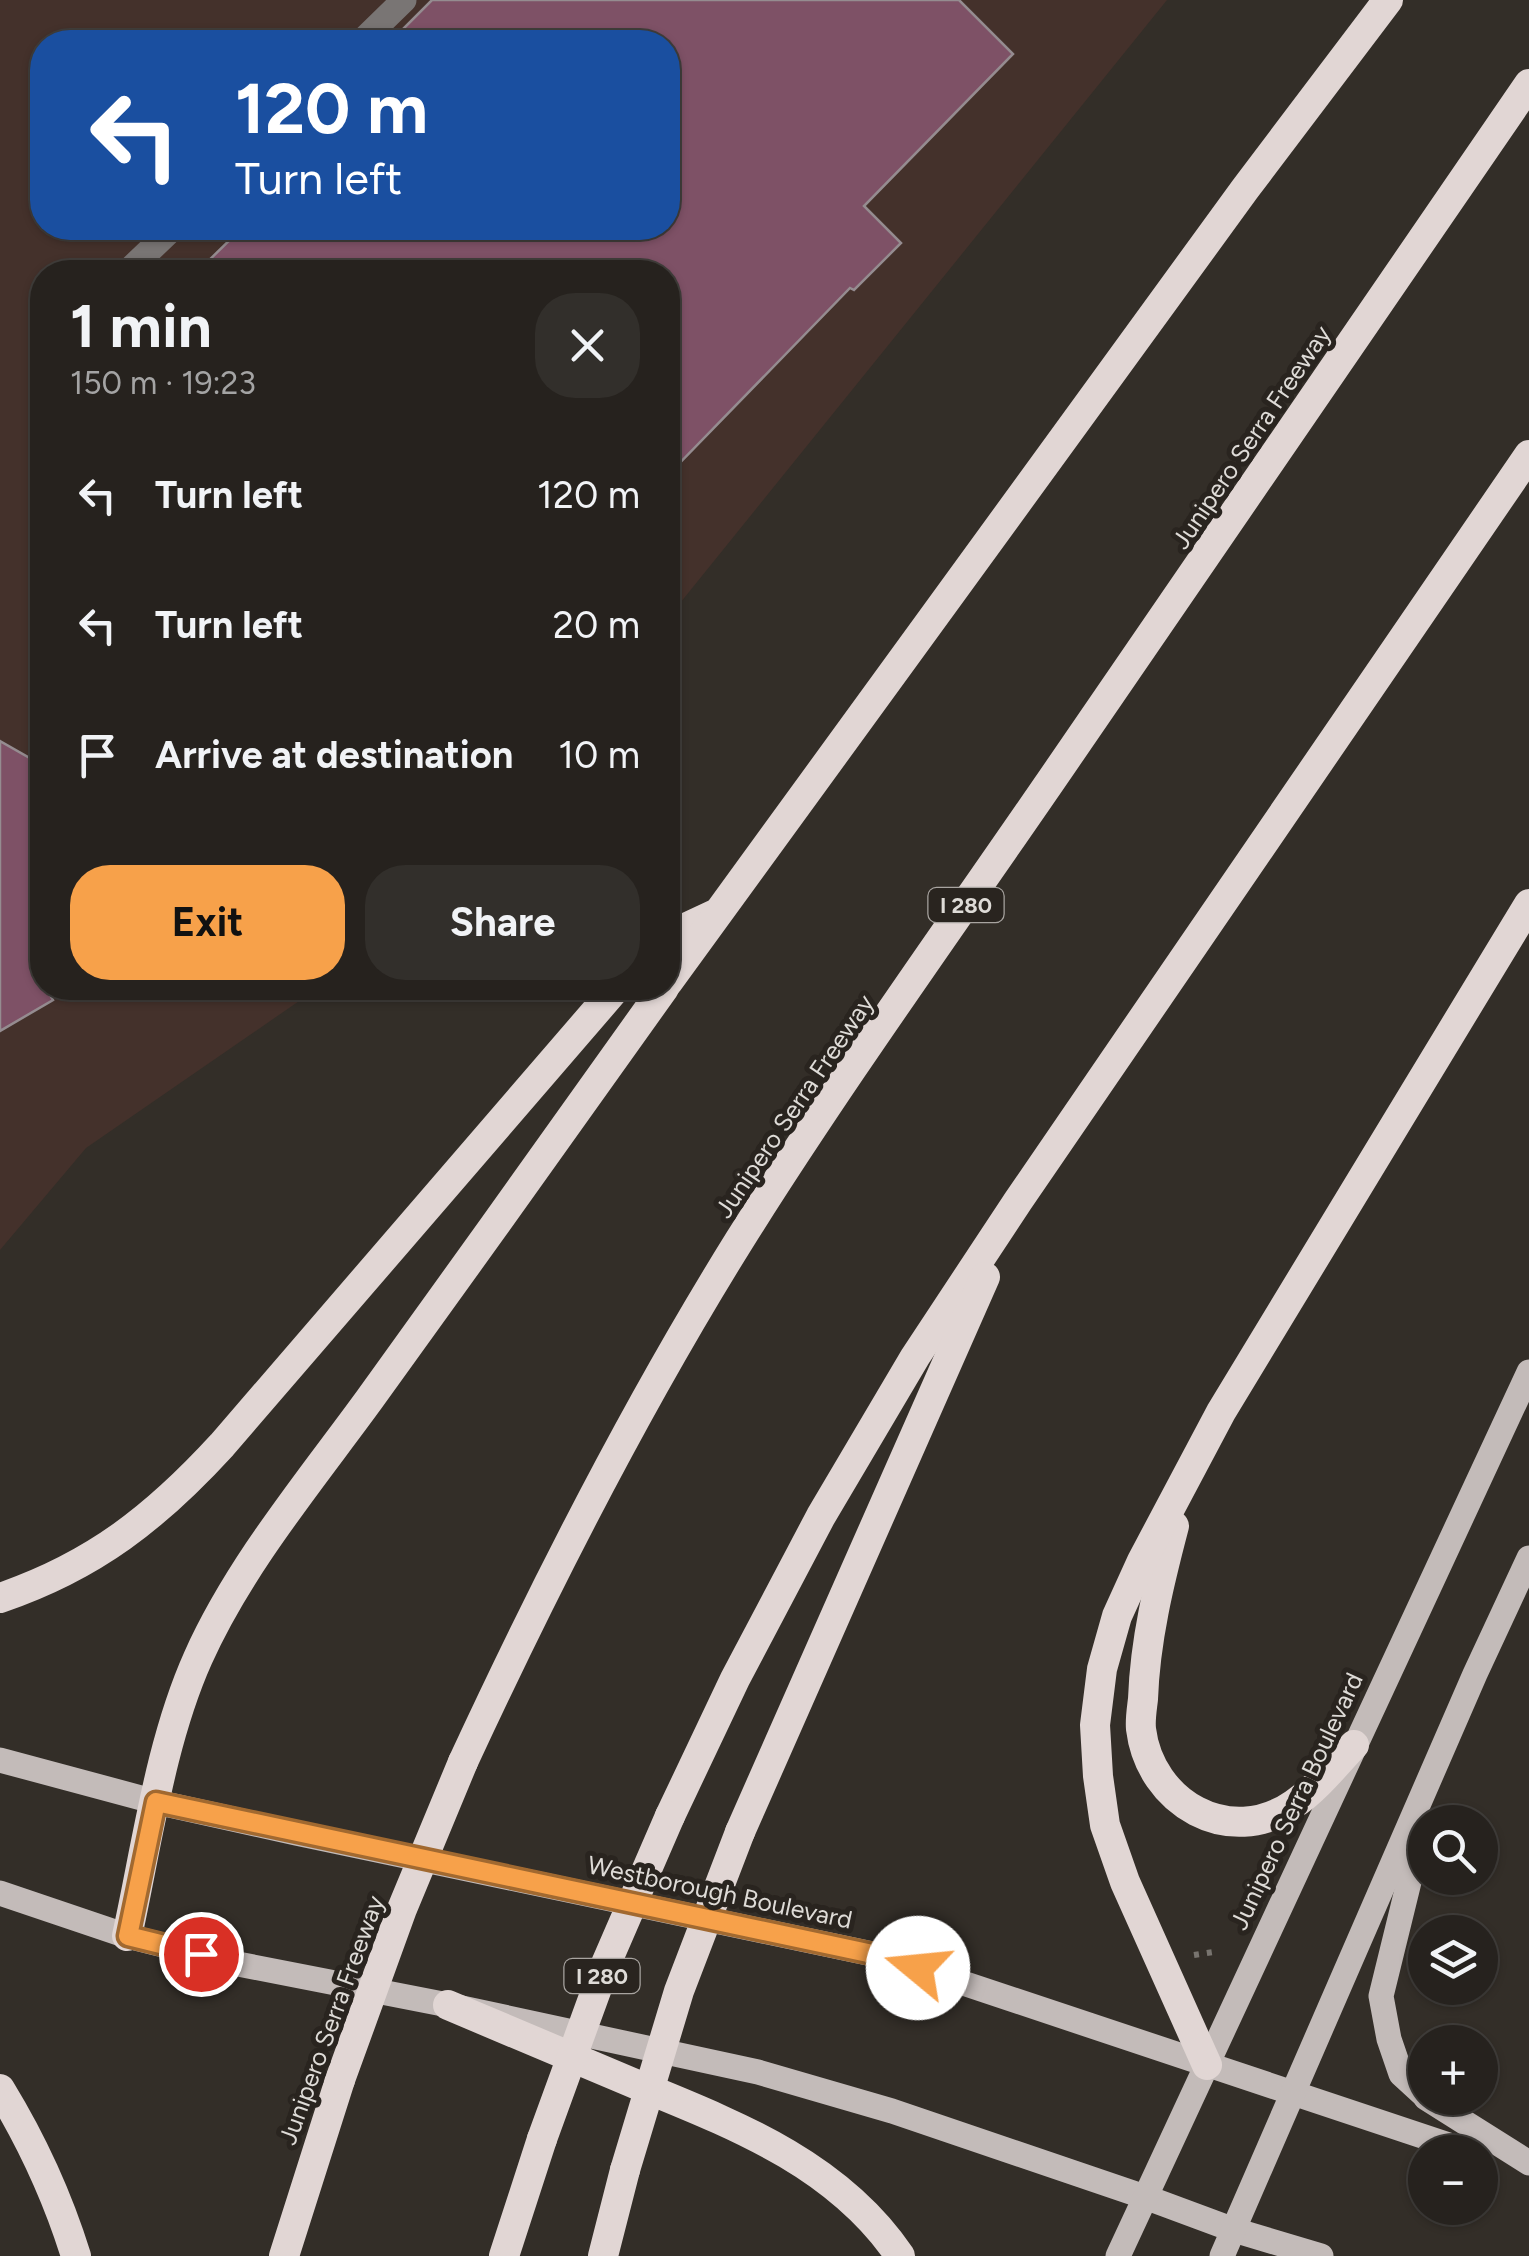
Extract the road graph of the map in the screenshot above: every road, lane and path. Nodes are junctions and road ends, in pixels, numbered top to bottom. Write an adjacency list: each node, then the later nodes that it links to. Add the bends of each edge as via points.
1 (404, 0): 3 (lane)
2 (1388, 0): 9 (highway)
3 (373, 30)
4 (1529, 84): 40 (highway, Junipero Serra Freeway / I 280, bridge, via 851,1072 645,1399 463,1762 396,1925)
5 (160, 240): 6 (lane)
6 (140, 260)
7 (1529, 455): 14 (highway, I 280)
8 (1529, 904): 16 (highway)
9 (715, 914): 10 (highway); 11 (highway)
10 (680, 930)
11 (680, 965)
12 (606, 1000): 18 (highway, via 176,1493 101,1552)
13 (655, 1000): 22 (highway, via 237,1588 187,1686)
14 (1018, 1200): 41 (highway, I 280, bridge, via 821,1516 736,1679 606,1966); 42 (highway, bridge, via 740,1832 679,1991)
15 (1529, 1372): 19 (main road, Junipero Serra Boulevard)
16 (1221, 1412): 19 (highway, via 1175,1523 1151,1622 1141,1729 1151,1766 1170,1794 1200,1814 1230,1822 1261,1819 1293,1805); 28 (highway, via 1117,1616 1095,1725 1104,1825)
17 (1529, 1558): 21 (main road)
18 (0, 1598)
19 (1354, 1746): 28 (main road, Junipero Serra Boulevard)
20 (0, 1760): 22 (main road, Westborough Boulevard)
21 (1438, 1760): 29 (main road, via 1382,1996 1389,2039); 31 (main road)
22 (156, 1802): 24 (highway); 28 (main road, Westborough Boulevard, via 882,1956)
23 (0, 1893): 24 (main road)
24 (128, 1936): 27 (main road)
25 (1213, 1952): 26 (path)
26 (1192, 1956)
27 (448, 2005): 37 (main road, via 758,2072); 43 (highway, via 781,2150 861,2208)
28 (1207, 2065): 31 (main road, Westborough Boulevard); 37 (main road, Junipero Serra Boulevard)
29 (1408, 2080)
30 (0, 2088): 39 (highway, via 42,2165)
31 (1294, 2093): 33 (main road, Westborough Boulevard); 38 (main road)
32 (1454, 2115): 35 (main road)
33 (1419, 2135)
34 (1498, 2162): 36 (main road)
35 (1529, 2163)
36 (1529, 2173)
37 (1146, 2197): 38 (main road); 44 (main road, Junipero Serra Boulevard)
38 (1234, 2230): 45 (main road); 46 (main road)
39 (76, 2256)
40 (284, 2256)
41 (504, 2256)
42 (603, 2256)
43 (900, 2256)
44 (1118, 2256)
45 (1222, 2256)
46 (1320, 2256)

